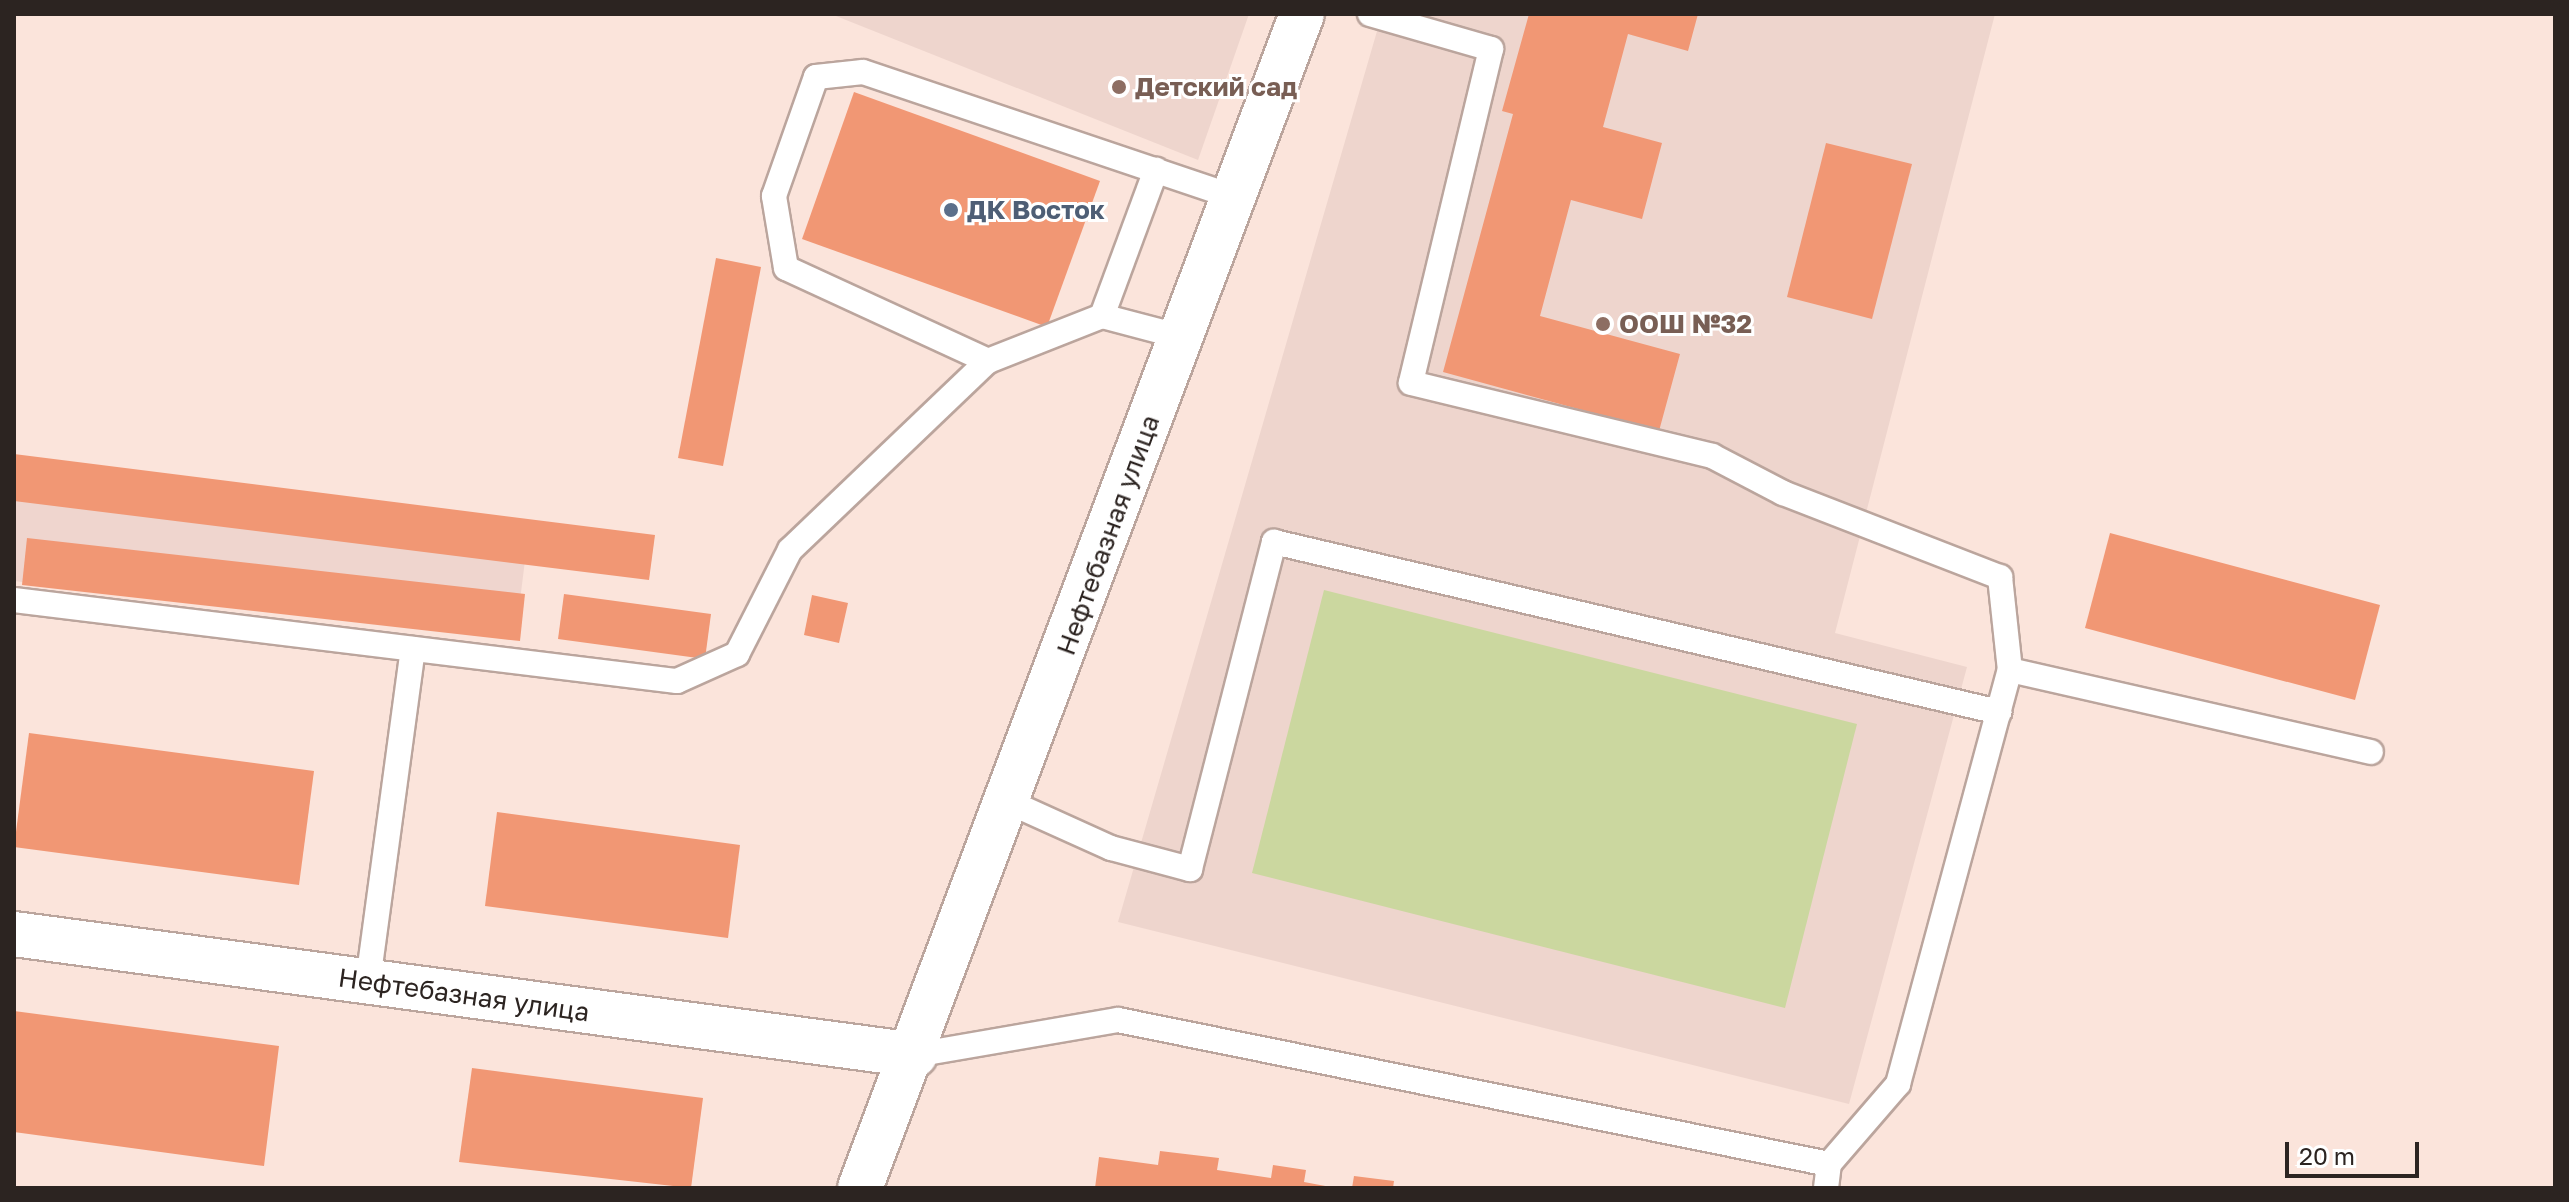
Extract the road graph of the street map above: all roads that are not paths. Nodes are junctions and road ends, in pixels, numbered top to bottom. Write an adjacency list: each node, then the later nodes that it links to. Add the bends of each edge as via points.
1 (1302, 14): 4 (street, Нефтебазная улица)
2 (1370, 14): 10 (lane, via 1491,49 1411,383 1712,456 1783,493 2000,577)
3 (1156, 170): 4 (lane); 5 (lane); 7 (lane, via 863,72 816,77 774,196 786,268)
4 (1234, 197): 6 (street, Нефтебазная улица)
5 (1102, 316): 6 (lane); 7 (lane)
6 (1182, 337): 13 (street, Нефтебазная улица)
7 (988, 361): 9 (lane, via 790,550 737,654 677,681)
8 (14, 600): 9 (lane)
9 (413, 649): 15 (lane)
10 (2010, 670): 11 (lane); 12 (lane)
11 (1999, 712): 13 (lane, via 1274,542 1190,869 1111,848); 17 (lane, via 1898,1084)
12 (2371, 752)
13 (1009, 802): 16 (street, Нефтебазная улица)
14 (14, 934): 15 (street, Нефтебазная улица)
15 (368, 981): 16 (street, Нефтебазная улица)
16 (915, 1055): 17 (lane, via 1118,1020); 18 (street, Нефтебазная улица)
17 (1828, 1176)
18 (860, 1188)

